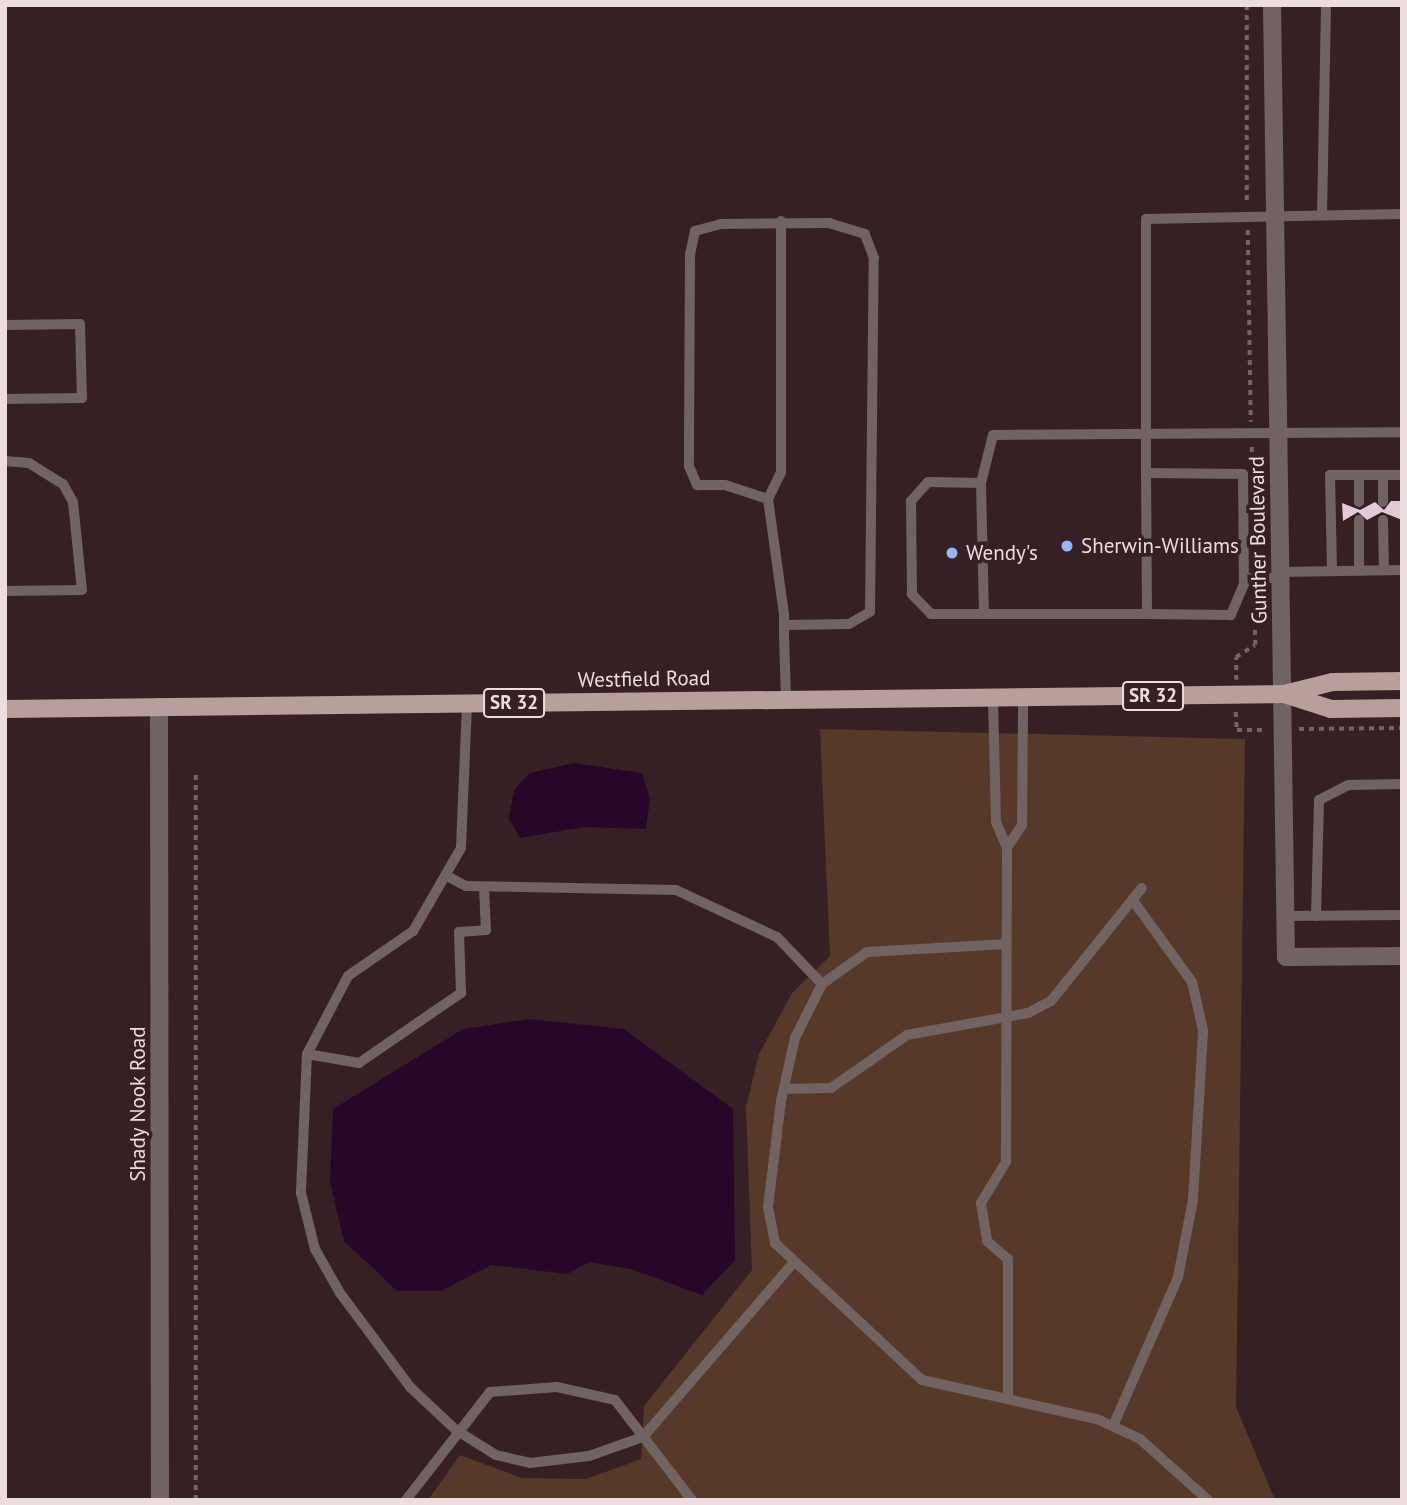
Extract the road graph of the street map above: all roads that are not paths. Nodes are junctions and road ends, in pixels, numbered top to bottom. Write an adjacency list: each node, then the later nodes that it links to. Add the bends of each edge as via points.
1 (1272, 5): 4 (street, Gunther Boulevard)
2 (1326, 5): 5 (lane)
3 (1402, 214): 5 (lane)
4 (1274, 215): 5 (lane); 10 (street, Gunther Boulevard); 11 (lane, via 1146,219)
5 (1322, 215)
6 (781, 221): 18 (lane, via 781,472); 18 (lane, via 695,231 690,254 689,466 697,485 725,485); 32 (lane, via 831,223 865,234 874,258 870,612 849,624)
7 (5, 325): 8 (lane, via 80,324 82,398)
8 (5, 399)
9 (1402, 432): 10 (lane)
10 (1278, 433): 11 (lane); 27 (street, Gunther Boulevard)
11 (1147, 434): 13 (lane); 17 (lane, via 993,435)
12 (5, 461): 29 (lane, via 29,463 63,484 73,502 82,590)
13 (1146, 473): 28 (lane, via 1243,474); 31 (lane)
14 (1359, 475): 15 (lane); 19 (lane); 25 (lane, via 1330,475)
15 (1383, 475): 16 (lane); 20 (lane)
16 (1402, 475)
17 (982, 483): 30 (lane); 30 (lane, via 928,482 911,501 912,594 931,614)
18 (768, 499): 32 (lane)
19 (1359, 502)
20 (1383, 502)
21 (1359, 520): 26 (lane)
22 (1383, 520): 23 (lane)
23 (1384, 570): 24 (lane); 26 (lane)
24 (1402, 570)
25 (1332, 571): 26 (lane); 27 (lane)
26 (1359, 571)
27 (1281, 575): 28 (lane); 34 (street, Gunther Boulevard)
28 (1244, 578): 31 (lane, via 1231,615)
29 (5, 592)
30 (984, 614): 31 (lane)
31 (1147, 614)
32 (784, 625): 37 (lane)
33 (1402, 681): 34 (main road, Westfield Road / SR 32, via 1333,682)
34 (1283, 694): 35 (main road, Westfield Road / SR 32); 40 (main road, Westfield Road / SR 32, via 1331,709); 49 (street, Gunther Boulevard)
35 (1023, 698): 36 (main road, Westfield Road / SR 32); 43 (lane, via 1023,825)
36 (993, 699): 37 (main road, Westfield Road / SR 32); 43 (lane, via 996,822)
37 (786, 700): 38 (main road, Westfield Road / SR 32)
38 (467, 704): 39 (main road, Westfield Road / SR 32); 44 (lane, via 461,848)
39 (159, 707): 41 (main road, Westfield Road / SR 32); 63 (street, Shady Nook Road)
40 (1402, 708)
41 (5, 709)
42 (1402, 785): 50 (lane, via 1348,785 1320,800)
43 (1007, 848): 51 (lane)
44 (446, 876): 45 (lane); 55 (lane, via 413,931 348,976)
45 (484, 887): 53 (lane, via 676,890 777,937); 55 (lane, via 486,930 459,932 461,993 359,1063)
46 (1142, 888): 47 (lane)
47 (1132, 899): 54 (lane, via 1051,1001); 59 (lane, via 1192,982 1203,1030 1193,1200 1178,1277)
48 (1402, 915): 50 (lane)
49 (1285, 916): 50 (lane); 52 (street, Gunther Boulevard, via 1286,957)
50 (1316, 916)
51 (1007, 944): 53 (lane, via 867,952); 54 (lane)
52 (1402, 956)
53 (821, 984): 56 (lane, via 796,1038)
54 (1006, 1015): 56 (lane, via 907,1035 831,1088); 58 (lane, via 1006,1162 981,1203 987,1241 1008,1259)
55 (307, 1054): 60 (lane, via 301,1193 315,1249 410,1387)
56 (784, 1088): 57 (lane, via 768,1208 775,1243)
57 (794, 1262): 58 (lane, via 922,1380); 61 (lane)
58 (1008, 1399): 59 (lane)
59 (1113, 1426): 65 (lane, via 1140,1439)
60 (456, 1430): 61 (lane, via 496,1455 530,1463 589,1456); 61 (lane, via 491,1392 557,1387 615,1400); 62 (lane)
61 (643, 1437): 64 (lane)
62 (411, 1498)
63 (160, 1500)
64 (692, 1500)
65 (1208, 1500)

